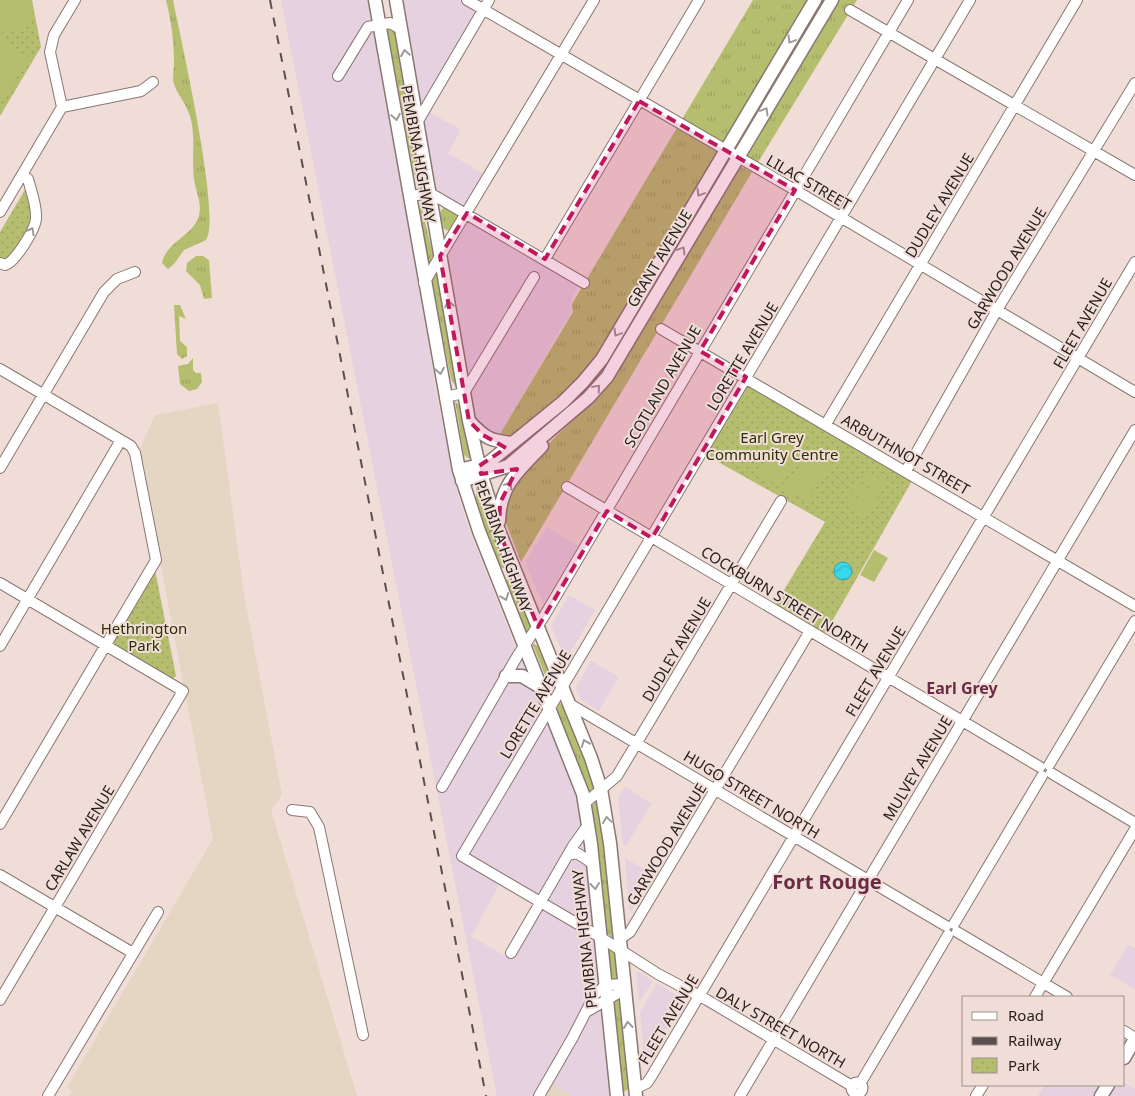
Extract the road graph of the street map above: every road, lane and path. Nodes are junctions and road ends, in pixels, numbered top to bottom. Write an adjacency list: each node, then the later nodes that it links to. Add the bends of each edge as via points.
1 (75, 0): 25 (street, via 54,35 50,52)
2 (375, 0): 15 (main road, PEMBINA HIGHWAY)
3 (396, 0): 16 (main road, PEMBINA HIGHWAY)
4 (467, 0): 13 (street, LILAC STREET)
5 (489, 0): 13 (street)
6 (594, 0): 18 (street)
7 (699, 0): 23 (street)
8 (815, 0): 27 (main road, GRANT AVENUE, one-way to 27)
9 (832, 0): 29 (main road, GRANT AVENUE, one-way to 9)
10 (908, 0): 17 (street, SCOTLAND AVENUE)
11 (970, 0): 19 (street, LORETTE AVENUE)
12 (1077, 0): 24 (street, DUDLEY AVENUE)
13 (484, 10): 18 (street, LILAC STREET); 26 (street)
14 (850, 10): 17 (street)
15 (380, 24): 16 (street, via 390,23); 20 (street, via 368,27); 34 (main road, PEMBINA HIGHWAY, one-way to 34)
16 (401, 29): 26 (main road, PEMBINA HIGHWAY, one-way to 16)
17 (889, 32): 19 (street); 32 (street, SCOTLAND AVENUE)
18 (561, 56): 23 (street, LILAC STREET); 36 (street)
19 (936, 59): 24 (street); 37 (street, LORETTE AVENUE)
20 (338, 76)
21 (154, 82): 25 (street, via 141,91)
22 (1135, 83): 28 (street, GARWOOD AVENUE)
23 (639, 101): 27 (street, LILAC STREET); 39 (street)
24 (1015, 105): 28 (street); 42 (street, DUDLEY AVENUE)
25 (62, 107): 30 (street)
26 (418, 121): 33 (main road, PEMBINA HIGHWAY)
27 (725, 151): 29 (street, LILAC STREET); 62 (main road, GRANT AVENUE, one-way to 62, via 602,359 563,402)
28 (1094, 152): 31 (street); 47 (street, GARWOOD AVENUE)
29 (737, 158): 32 (street, LILAC STREET); 58 (main road, GRANT AVENUE, one-way to 29, via 606,378)
30 (22, 175): 35 (street); 41 (street, one-way to 30, via 5,265 13,261 35,225 28,179)
31 (1135, 175)
32 (795, 190): 37 (street, LILAC STREET); 49 (street, SCOTLAND AVENUE)
33 (430, 193): 34 (street); 36 (street); 38 (main road, PEMBINA HIGHWAY)
34 (411, 196): 45 (main road, PEMBINA HIGHWAY)
35 (0, 212)
36 (467, 213): 38 (street); 39 (street)
37 (841, 218): 42 (street, LILAC STREET); 52 (street, LORETTE AVENUE)
38 (440, 256): 45 (street); 54 (main road, PEMBINA HIGHWAY, one-way to 38)
39 (545, 259): 46 (street)
40 (1135, 262): 50 (street, FLEET AVENUE)
41 (0, 263)
42 (921, 264): 47 (street, LILAC STREET); 59 (street, DUDLEY AVENUE)
43 (135, 272): 55 (street, via 117,279 108,287)
44 (534, 277): 54 (street)
45 (424, 283): 56 (main road, PEMBINA HIGHWAY, one-way to 56)
46 (584, 283)
47 (997, 310): 50 (street, LILAC STREET); 65 (street, GARWOOD AVENUE)
48 (661, 329): 49 (street, ARBUTHNOT STREET)
49 (700, 351): 52 (street, ARBUTHNOT STREET); 69 (street, SCOTLAND AVENUE)
50 (1079, 359): 53 (street, LILAC STREET); 70 (street, FLEET AVENUE)
51 (0, 369): 55 (street)
52 (746, 377): 59 (street, ARBUTHNOT STREET); 72 (street, LORETTE AVENUE)
53 (1135, 392)
54 (464, 393): 56 (street); 57 (main road, PEMBINA HIGHWAY)
55 (43, 394): 61 (street); 63 (street)
56 (445, 397): 66 (main road, PEMBINA HIGHWAY)
57 (469, 421): 62 (main road, via 494,442); 64 (main road, PEMBINA HIGHWAY)
58 (561, 421): 64 (main road, GRANT AVENUE, via 508,466); 71 (main road, one-way to 58, via 500,503 510,480)
59 (826, 424): 65 (street, ARBUTHNOT STREET)
60 (1135, 430): 73 (street, MULVEY AVENUE)
61 (121, 440): 78 (street); 85 (street, via 133,449 156,560)
62 (513, 443): 64 (main road, GRANT AVENUE)
63 (0, 468)
64 (480, 470): 66 (main road, GRANT AVENUE); 71 (main road, PEMBINA HIGHWAY)
65 (906, 471): 70 (street, ARBUTHNOT STREET)
66 (461, 475): 74 (main road, PEMBINA HIGHWAY)
67 (567, 487): 69 (street, COCKBURN STREET NORTH)
68 (780, 501): 76 (street, DUDLEY AVENUE)
69 (606, 511): 72 (street, COCKBURN STREET NORTH); 81 (street, SCOTLAND AVENUE)
70 (984, 516): 73 (street, ARBUTHNOT STREET); 87 (street, FLEET AVENUE)
71 (499, 532): 77 (main road, PEMBINA HIGHWAY)
72 (652, 538): 76 (street, COCKBURN STREET NORTH); 89 (street, LORETTE AVENUE)
73 (1058, 561): 79 (street, ARBUTHNOT STREET); 91 (street, MULVEY AVENUE)
74 (496, 572): 77 (main road, via 512,577); 83 (main road, PEMBINA HIGHWAY, one-way to 83)
75 (0, 584): 78 (street)
76 (732, 584): 82 (street, COCKBURN STREET NORTH); 92 (street, DUDLEY AVENUE)
77 (523, 589): 81 (main road, PEMBINA HIGHWAY)
78 (28, 599): 84 (street); 85 (street)
79 (1135, 609)
80 (1135, 621): 93 (street)
81 (538, 627): 83 (street, SCOTLAND AVENUE); 89 (main road, PEMBINA HIGHWAY)
82 (810, 631): 87 (street, COCKBURN STREET NORTH); 96 (street, GARWOOD AVENUE)
83 (524, 645): 86 (street, SCOTLAND AVENUE); 88 (main road, PEMBINA HIGHWAY)
84 (0, 646)
85 (106, 646): 100 (street); 110 (street, CARLAW AVENUE, via 183,691)
86 (506, 676): 88 (main road, via 522,676); 94 (street, SCOTLAND AVENUE)
87 (888, 677): 91 (street, COCKBURN STREET NORTH); 103 (street, FLEET AVENUE)
88 (542, 688): 89 (main road, PEMBINA HIGHWAY)
89 (557, 698): 90 (main road, PEMBINA HIGHWAY); 97 (main road, PEMBINA HIGHWAY); 105 (street, LORETTE AVENUE)
90 (569, 704): 92 (street, HUGO STREET NORTH); 95 (main road, PEMBINA HIGHWAY, one-way to 90)
91 (962, 721): 93 (street, COCKBURN STREET NORTH); 108 (street, MULVEY AVENUE)
92 (637, 744): 95 (street, DUDLEY AVENUE, via 617,776); 96 (street, HUGO STREET NORTH)
93 (1046, 770): 99 (street, COCKBURN STREET NORTH); 112 (street)
94 (442, 787)
95 (601, 789): 97 (street, DUDLEY AVENUE); 114 (main road, PEMBINA HIGHWAY, one-way to 95)
96 (715, 790): 103 (street, HUGO STREET NORTH); 114 (street, GARWOOD AVENUE)
97 (585, 803): 101 (main road, PEMBINA HIGHWAY)
98 (292, 810): 126 (street, via 310,812 319,827)
99 (1135, 823)
100 (0, 824)
101 (588, 825): 104 (street); 106 (main road, PEMBINA HIGHWAY)
102 (1135, 828): 117 (street)
103 (794, 837): 108 (street, HUGO STREET NORTH); 120 (street, FLEET AVENUE)
104 (569, 854): 106 (street, via 577,853); 109 (street)
105 (462, 856): 109 (street, DALY STREET NORTH)
106 (592, 863): 113 (main road, PEMBINA HIGHWAY, one-way to 113)
107 (0, 875): 110 (street)
108 (868, 880): 112 (street, HUGO STREET NORTH); 128 (street, MULVEY AVENUE)
109 (542, 902): 113 (street, DALY STREET NORTH); 116 (street)
110 (55, 908): 115 (street); 124 (street, CARLAW AVENUE)
111 (158, 912): 115 (street)
112 (951, 929): 117 (street, HUGO STREET NORTH); 130 (street)
113 (600, 937): 114 (street, DALY STREET NORTH); 118 (main road, PEMBINA HIGHWAY)
114 (620, 945): 119 (main road, PEMBINA HIGHWAY); 120 (street, DALY STREET NORTH)
115 (133, 953): 132 (street)
116 (511, 953)
117 (1043, 983): 121 (street); 122 (street, HUGO STREET NORTH)
118 (606, 985): 119 (street); 123 (main road, PEMBINA HIGHWAY); 125 (street, via 594,994)
119 (625, 987): 123 (street); 131 (main road, PEMBINA HIGHWAY, one-way to 119)
120 (698, 996): 128 (street, DALY STREET NORTH); 131 (street, FLEET AVENUE, via 647,1083)
121 (1036, 996)
122 (1065, 996)
123 (607, 999): 125 (street); 134 (main road, PEMBINA HIGHWAY)
124 (0, 1000)
125 (586, 1012): 133 (street)
126 (363, 1034)
127 (1135, 1038): 129 (main road)
128 (774, 1039): 130 (street, DALY STREET NORTH); 135 (street, MULVEY AVENUE)
129 (1125, 1056)
130 (858, 1091)
131 (632, 1094)
132 (48, 1096)
133 (539, 1096)
134 (617, 1096)
135 (740, 1096)

